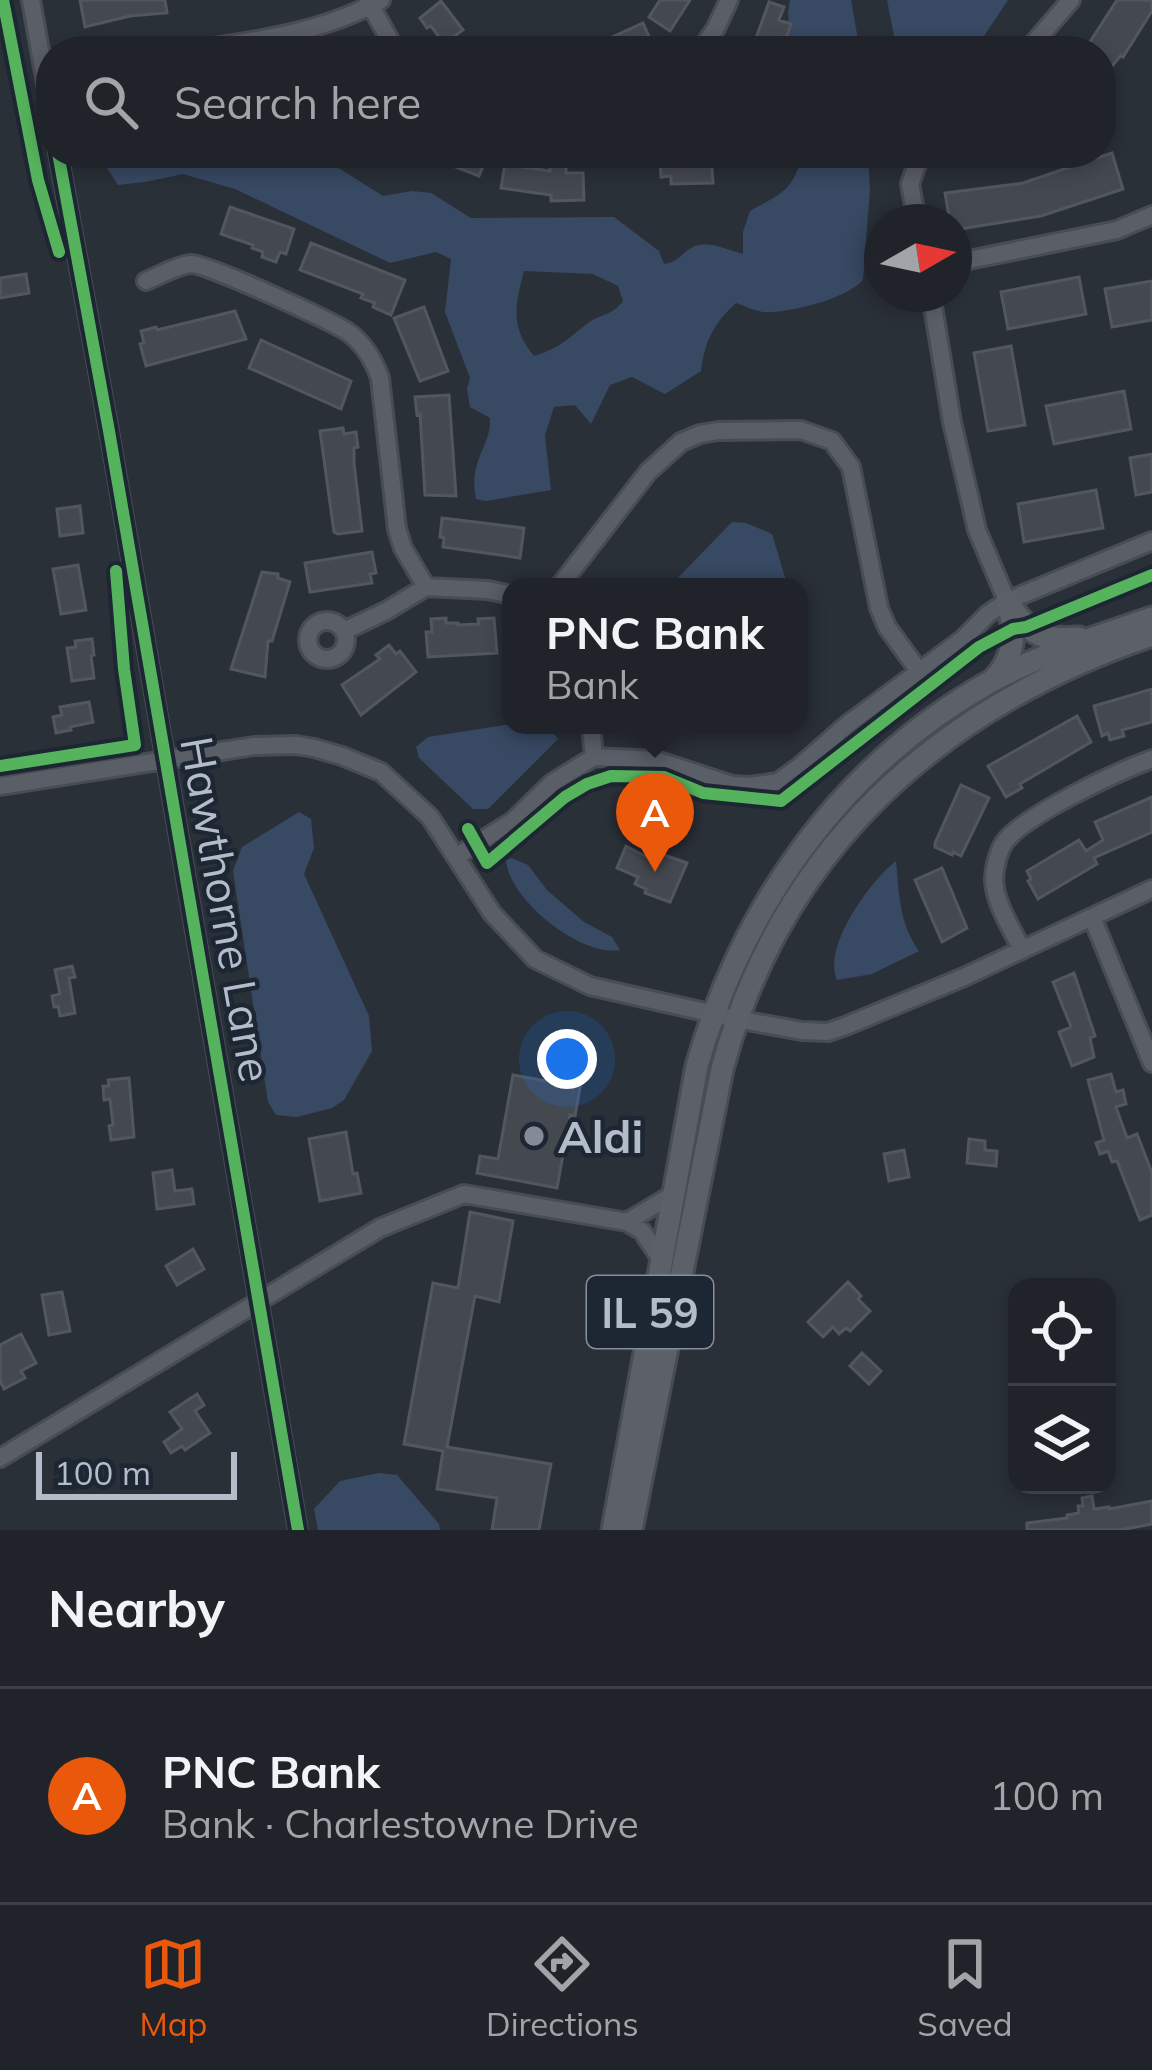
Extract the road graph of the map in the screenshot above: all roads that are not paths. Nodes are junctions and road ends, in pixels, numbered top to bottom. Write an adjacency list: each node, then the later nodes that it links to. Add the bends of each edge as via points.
1 (31, 0): 5 (street)
2 (729, 0): 8 (street)
3 (1071, 0): 9 (street)
4 (373, 2): 6 (street); 7 (street)
5 (39, 36)
6 (277, 36)
7 (389, 36)
8 (711, 36)
9 (1040, 36)
10 (61, 168): 31 (street, Hawthorne Lane)
11 (916, 168): 12 (street)
12 (914, 204)
13 (1152, 214): 14 (street, via 1117,230)
14 (972, 259)
15 (146, 281): 19 (street, via 200,266 351,334 380,379 397,530)
16 (934, 312): 21 (street, via 977,530)
17 (1152, 541): 21 (street)
18 (566, 578): 26 (street, via 681,442 718,430 801,430 832,441 851,466 878,608)
19 (426, 586): 20 (street); 23 (street)
20 (502, 593)
21 (1007, 601): 24 (main road, via 1042,637); 26 (street); 27 (main road, via 1013,647)
22 (1152, 618): 24 (main road, IL 59)
23 (344, 631)
24 (1103, 635): 27 (main road, IL 59)
25 (1152, 635): 38 (main road, IL 59, via 1011,696 893,782 801,891)
26 (919, 671): 29 (street, via 778,782 732,785 656,760)
27 (992, 681): 37 (main road, IL 59, via 896,747 830,812 764,905)
28 (592, 734): 29 (street)
29 (594, 757): 33 (street)
30 (1152, 759): 36 (street, via 1082,791 1004,842 994,880)
31 (164, 761): 32 (street); 33 (street, via 279,745 341,756 406,793); 43 (street, Hawthorne Lane)
32 (0, 787)
33 (457, 856): 37 (street, via 492,913 536,959 590,986)
34 (1152, 889): 35 (street)
35 (1092, 917): 36 (street); 39 (street)
36 (1022, 950): 38 (street, via 828,1032)
37 (712, 1014): 38 (street); 40 (main road, IL 59)
38 (736, 1019): 47 (main road, IL 59)
39 (1152, 1063)
40 (672, 1195): 41 (street); 42 (main road, IL 59)
41 (627, 1222): 42 (street); 43 (street, via 464,1194 380,1228)
42 (660, 1258): 46 (main road, IL 59)
43 (260, 1302): 44 (street); 45 (street, Hawthorne Lane)
44 (0, 1458)
45 (298, 1530)
46 (613, 1530)
47 (632, 1530)

